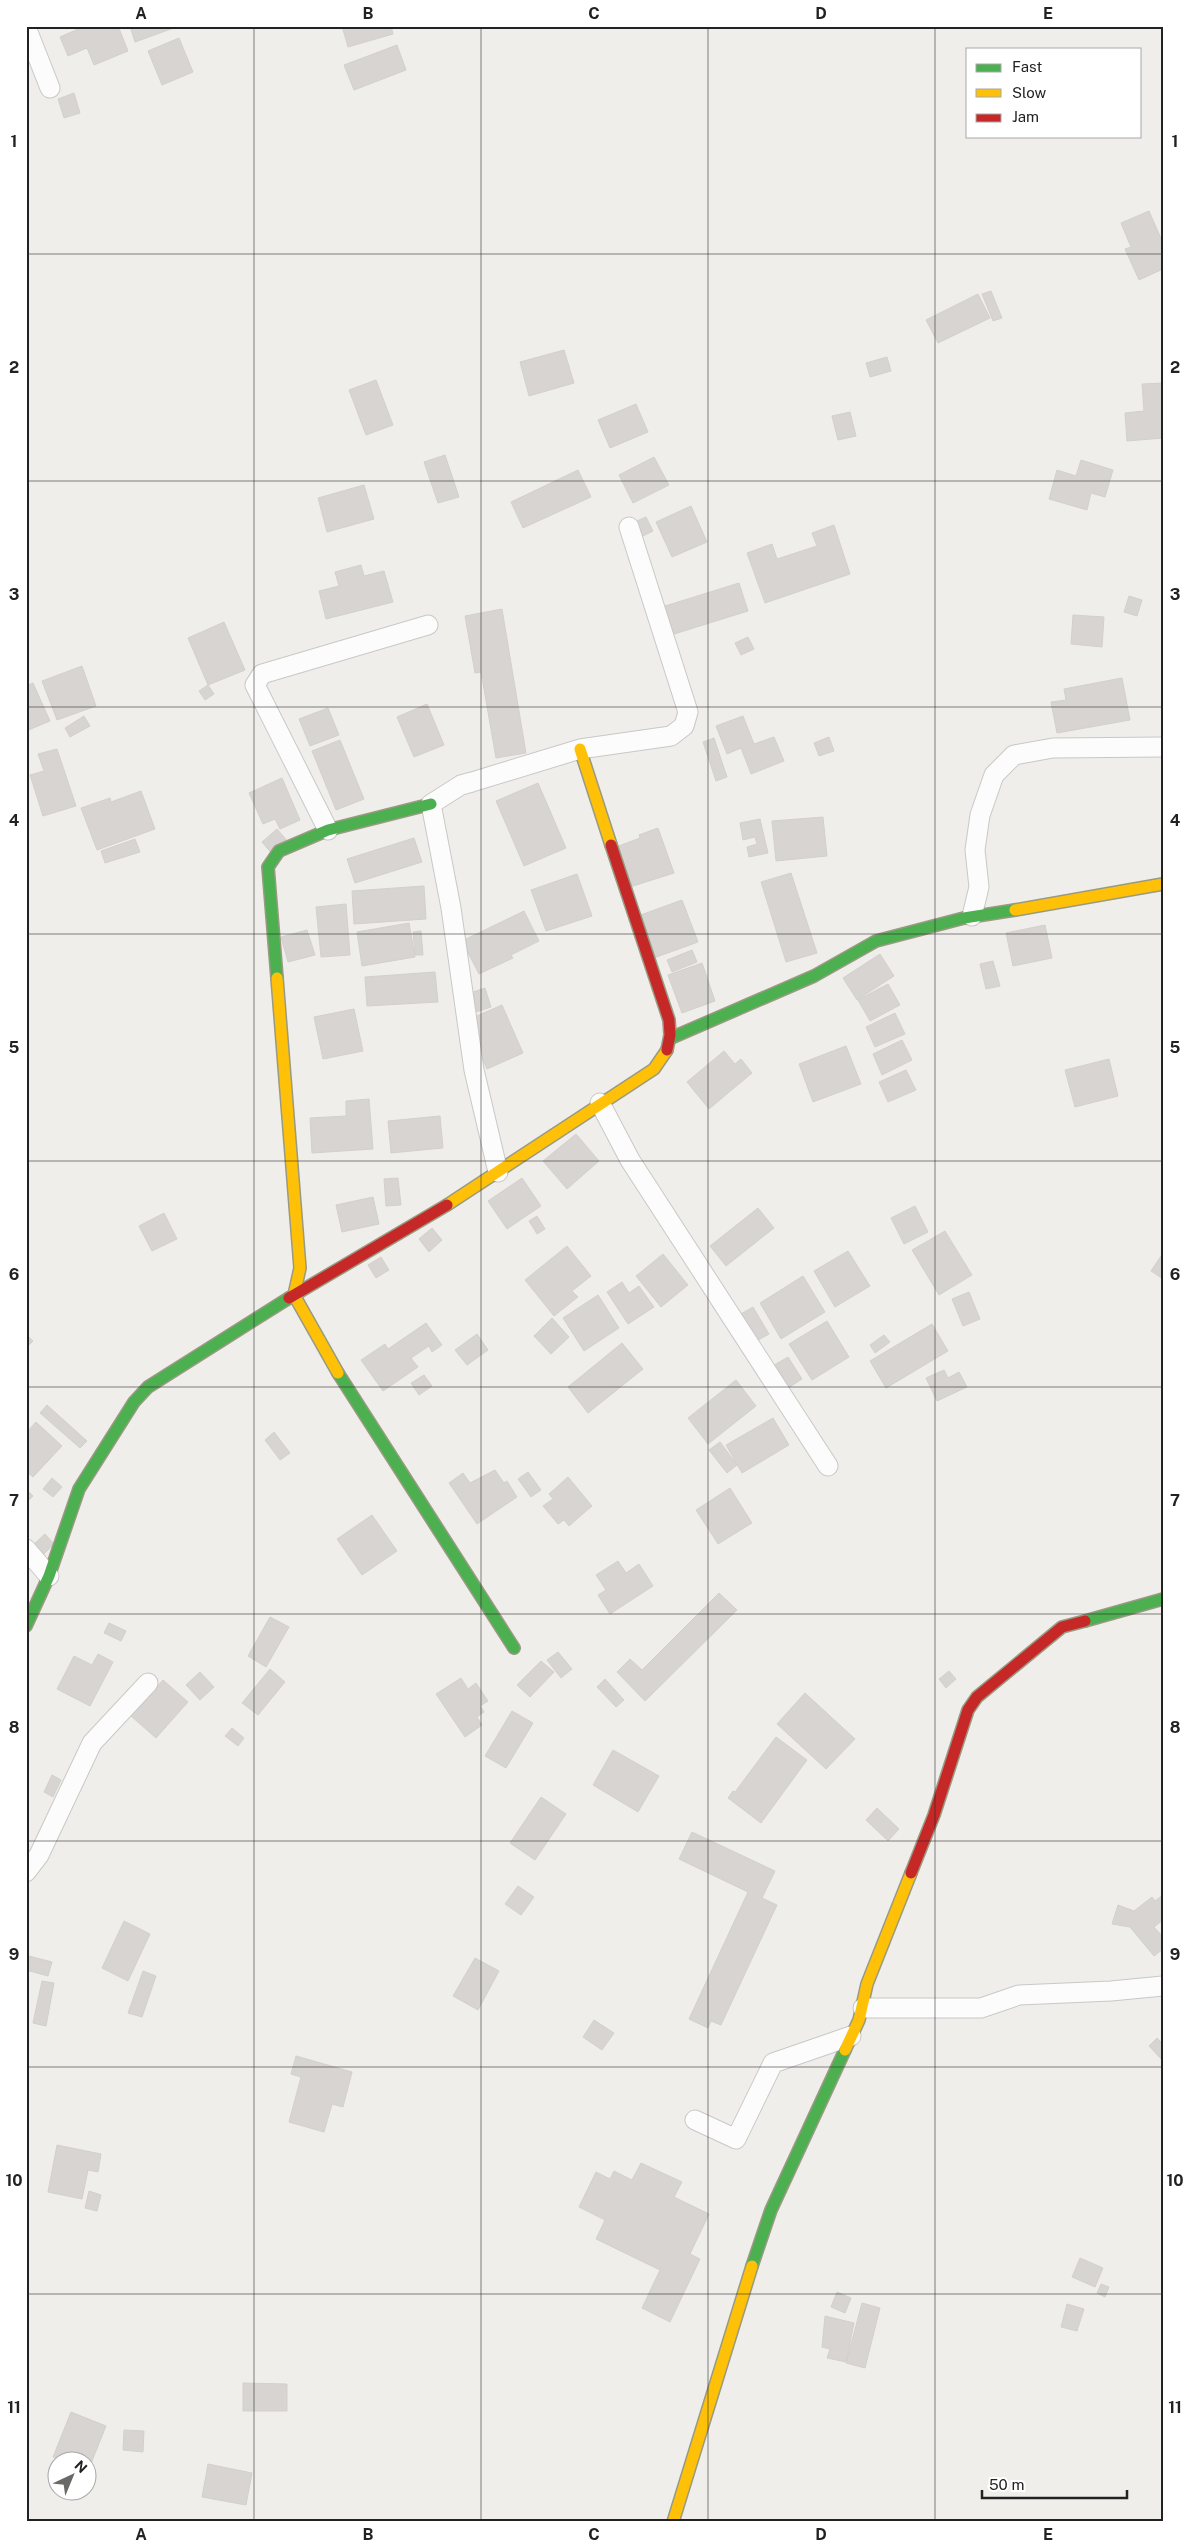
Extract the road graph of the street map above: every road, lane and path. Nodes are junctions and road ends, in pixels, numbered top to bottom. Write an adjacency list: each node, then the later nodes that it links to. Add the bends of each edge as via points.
1 (26, 27): 2 (street)
2 (50, 88)
3 (628, 527): 6 (street, via 688,719 671,736)
4 (428, 625): 8 (street, via 262,674 255,685)
5 (1163, 747): 10 (street, via 1053,748 1014,755 994,775 980,815 975,850 979,887)
6 (580, 749): 7 (street, via 461,785); 11 (street, via 669,1020)
7 (431, 804): 8 (street); 13 (street, via 451,908 474,1070)
8 (328, 830): 14 (street, via 279,852 268,867 300,1268)
9 (1163, 884): 10 (street)
10 (972, 916): 11 (street, via 876,941 814,976)
11 (671, 1038): 12 (street, via 670,1048 654,1069)
12 (600, 1103): 13 (street); 15 (street, via 630,1160)
13 (498, 1172): 14 (street, via 451,1204)
14 (294, 1295): 17 (street, via 148,1387 134,1402 79,1489); 20 (street, via 343,1383)
15 (828, 1466)
16 (26, 1549): 17 (street)
17 (49, 1576): 19 (street)
18 (1163, 1599): 24 (street, via 1062,1627 977,1697 968,1710 934,1815 868,1984)
19 (26, 1626)
20 (514, 1648)
21 (148, 1683): 22 (street, via 92,1743 39,1855)
22 (26, 1872)
23 (1163, 1986): 24 (street, via 1018,1995 981,2008)
24 (863, 2008): 25 (street)
25 (851, 2036): 26 (street, via 773,2063 736,2139); 27 (street, via 771,2210)
26 (695, 2120)
27 (673, 2522)

